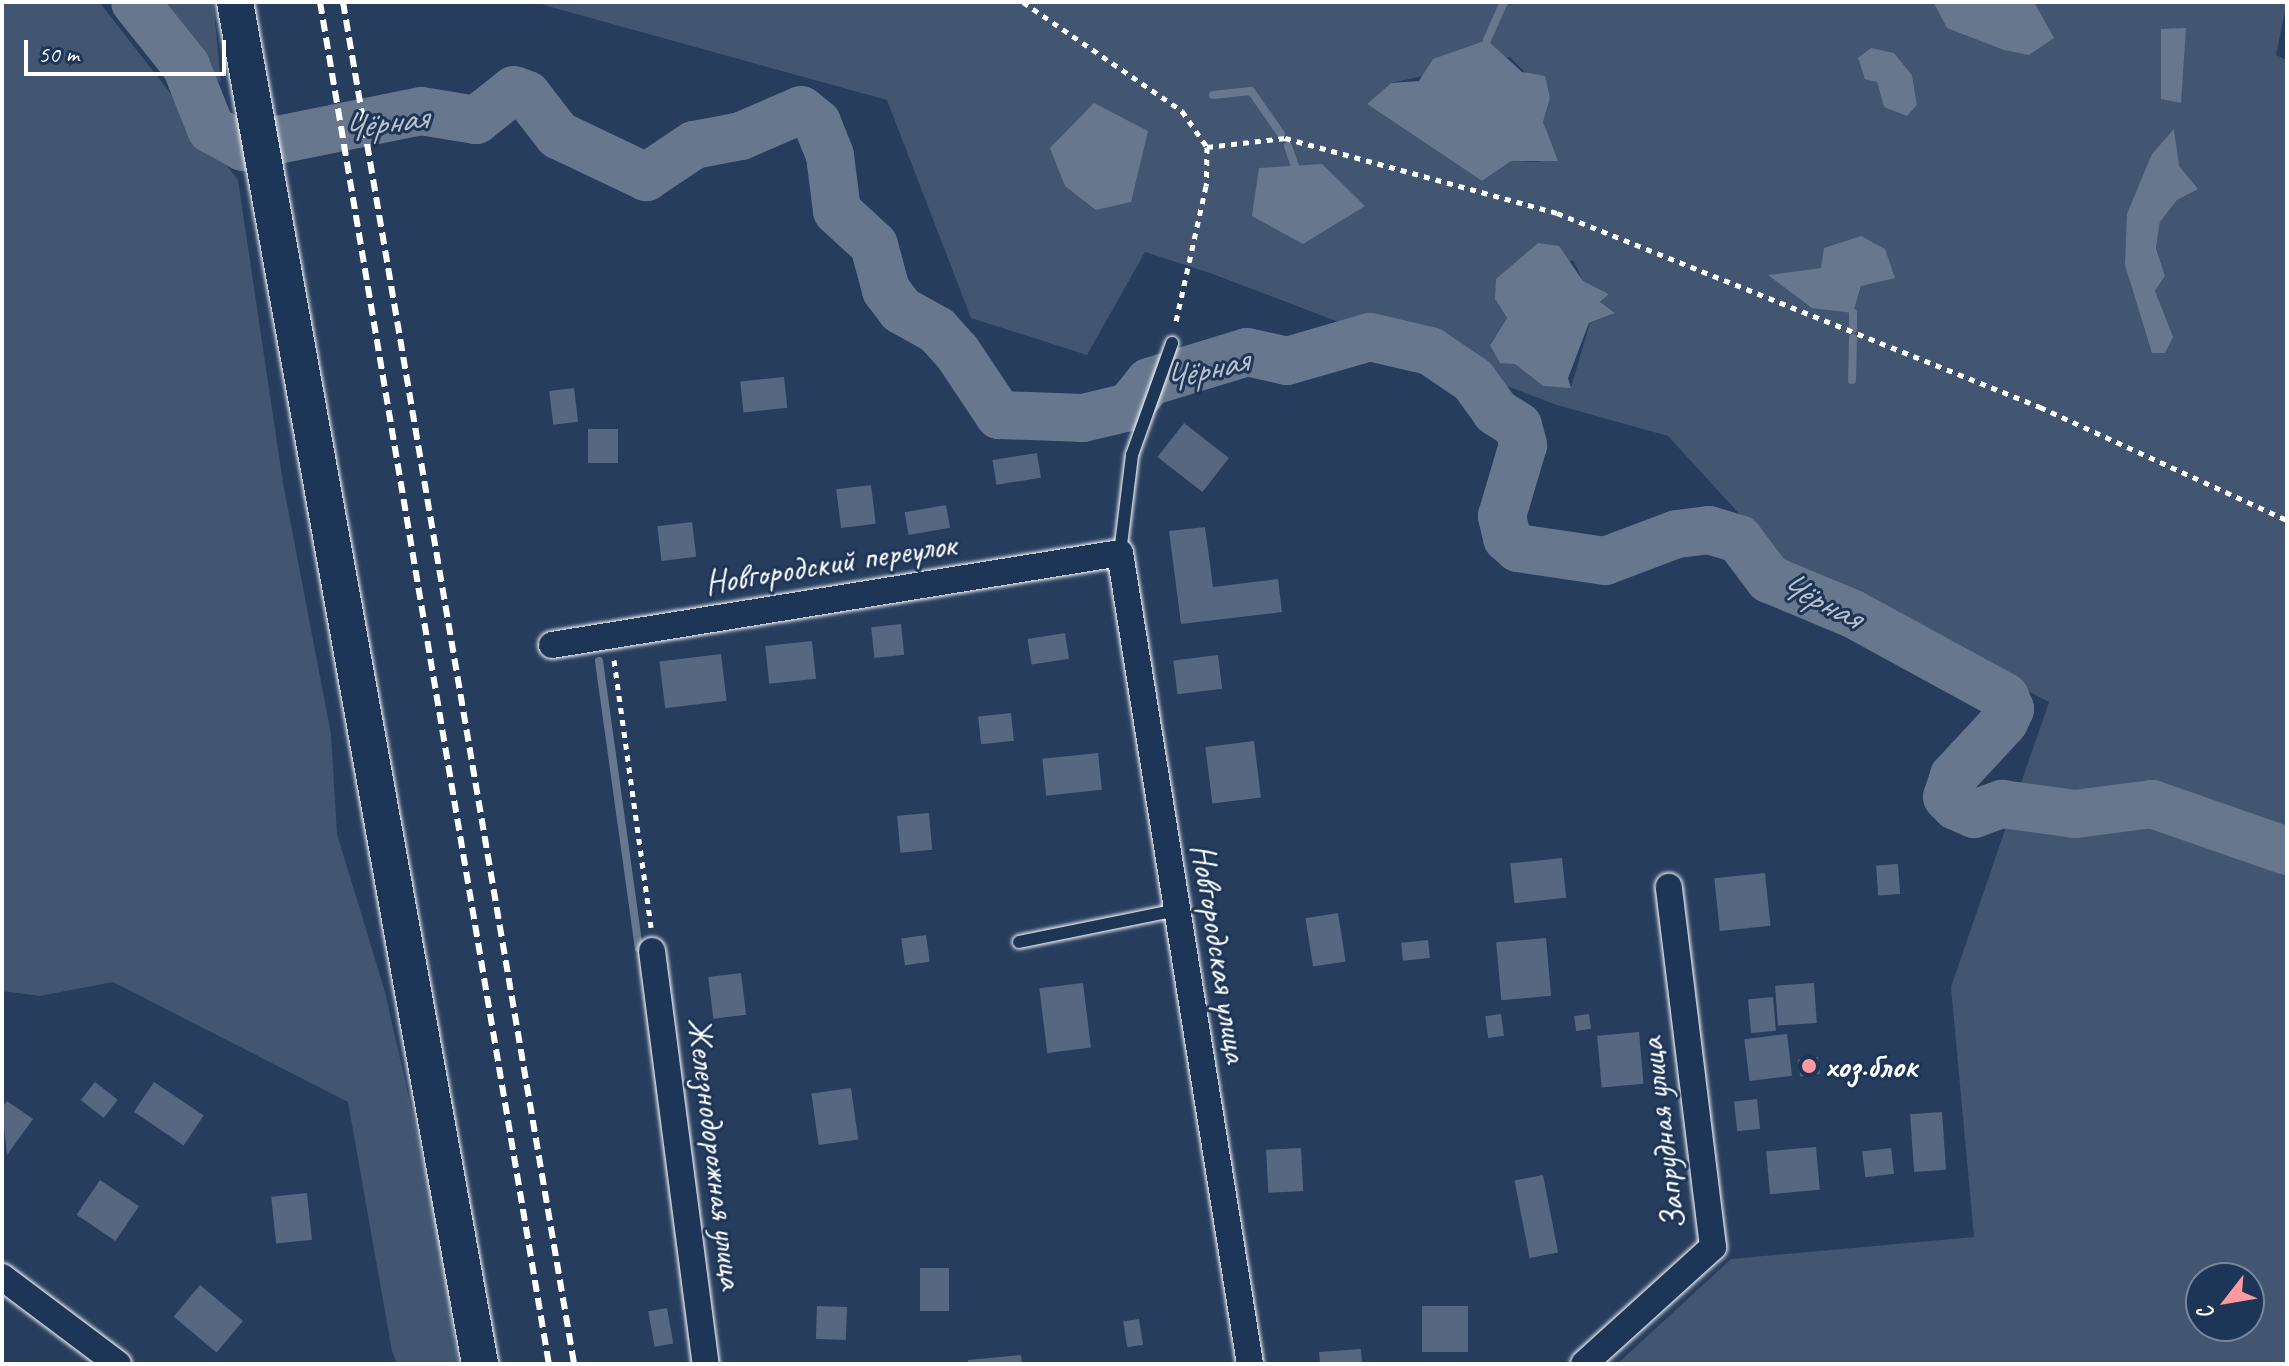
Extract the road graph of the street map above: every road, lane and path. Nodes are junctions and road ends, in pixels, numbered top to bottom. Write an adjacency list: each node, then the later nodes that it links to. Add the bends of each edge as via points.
1 (235, 2): 15 (street)
2 (1023, 2): 3 (path, via 1182,111)
3 (1207, 147): 4 (path, via 1206,186); 5 (path, via 1285,138 1557,213 2040,407)
4 (1172, 343): 6 (lane, via 1132,455)
5 (2287, 520)
6 (1120, 553): 7 (street, Новгородский переулок); 10 (street, Новгородская улица)
7 (634, 632): 8 (street, Новгородский переулок); 12 (path, via 612,661)
8 (552, 645)
9 (1669, 887): 18 (street, Запрудная улица, via 1713,1247)
10 (1177, 910): 11 (lane); 17 (street, Новгородская улица)
11 (1019, 942)
12 (658, 948): 16 (street, Железнодорожная улица)
13 (2, 1277): 14 (street)
14 (118, 1364)
15 (480, 1364)
16 (706, 1364)
17 (1250, 1364)
18 (1584, 1364)

